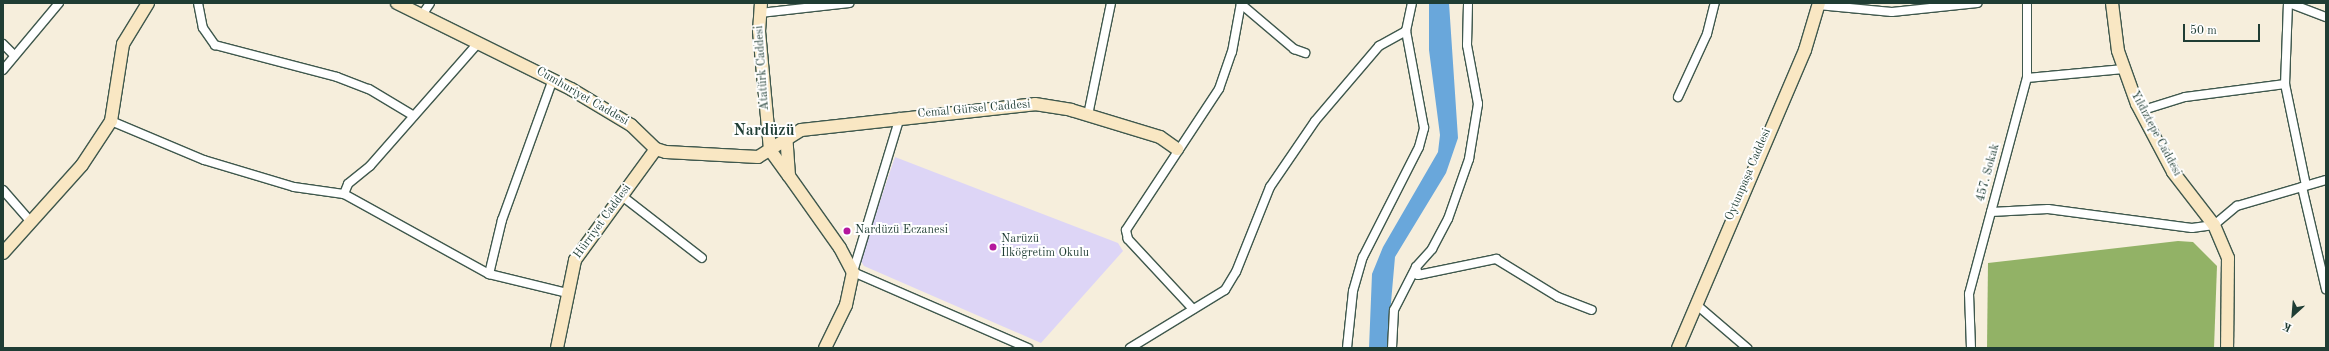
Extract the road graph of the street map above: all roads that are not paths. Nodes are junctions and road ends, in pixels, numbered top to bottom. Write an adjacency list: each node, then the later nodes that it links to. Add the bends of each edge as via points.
1 (59, 3): 24 (street)
2 (148, 3): 35 (street, via 123,44)
3 (198, 3): 33 (street, via 203,28 215,45 342,78)
4 (397, 3): 18 (street, Cumhuriyet Caddesi)
5 (430, 3): 18 (street)
6 (849, 3): 17 (street)
7 (1111, 3): 32 (street)
8 (1241, 3): 23 (street, via 1294,49); 38 (street, via 1232,52 1219,89)
9 (1412, 3): 20 (street)
10 (1468, 3): 51 (street, via 1467,45 1478,104 1469,159 1448,219 1432,249)
11 (1715, 3): 30 (street, via 1707,34)
12 (1978, 3): 16 (street, via 1892,12)
13 (2027, 3): 27 (street, 457. Sokak)
14 (2112, 3): 25 (street, Yıldıztepe Caddesi, via 2118,51)
15 (2289, 3): 19 (street); 29 (street)
16 (1818, 4): 56 (street, Oytunpaşa Caddesi, via 1805,50 1715,254)
17 (761, 8): 39 (street, Atatürk Caddesi)
18 (422, 15): 21 (street, Cumhuriyet Caddesi)
19 (2326, 17)
20 (1406, 31): 57 (street, via 1379,46 1315,121 1270,187 1236,272 1225,290); 63 (street, via 1424,128 1419,147 1363,257 1353,291)
21 (479, 42): 28 (street, Cumhuriyet Caddesi); 33 (street)
22 (3, 44): 24 (street)
23 (1305, 53)
24 (14, 56): 26 (street)
25 (2124, 69): 27 (street); 31 (street, Yıldıztepe Caddesi)
26 (3, 70)
27 (2027, 78): 46 (street, 457. Sokak)
28 (553, 79): 37 (street, Cumhuriyet Caddesi, via 631,125); 53 (street, via 502,220)
29 (2285, 84): 31 (street, via 2185,97); 42 (street)
30 (1678, 97)
31 (2140, 111): 48 (street, Yıldıztepe Caddesi, via 2173,172)
32 (1088, 115): 34 (street, Cemal Gürsel Caddesi, via 1035,104); 38 (street, Cemal Gürsel Caddesi, via 1160,137)
33 (414, 116): 44 (street, via 348,184)
34 (900, 117): 36 (street, Cemal Gürsel Caddesi, via 802,130); 52 (street)
35 (111, 122): 44 (street, via 204,160 294,187); 47 (street, via 82,165)
36 (786, 137): 39 (street, Cemal Gürsel Caddesi); 40 (street)
37 (656, 149): 39 (street, via 752,158); 45 (street, Hürriyet Caddesi)
38 (1177, 149): 57 (street, via 1126,230 1128,239)
39 (770, 150): 40 (street)
40 (789, 176): 52 (street, via 840,248)
41 (2326, 180): 42 (street)
42 (2304, 186): 48 (street, via 2237,206); 54 (street)
43 (3, 190): 47 (street)
44 (344, 194): 53 (street)
45 (622, 196): 50 (street); 55 (street, Hürriyet Caddesi, via 575,260)
46 (1991, 212): 48 (street, via 2048,209 2178,227); 67 (street, 457. Sokak, via 1969,294)
47 (31, 222): 49 (street)
48 (2214, 225): 68 (street, Yıldıztepe Caddesi, via 2228,258)
49 (3, 253)
50 (702, 258)
51 (1416, 267): 58 (street, via 1418,275 1496,259 1558,297); 64 (street, via 1394,310)
52 (852, 272): 60 (street, via 846,305); 61 (street)
53 (489, 274): 55 (street)
54 (2326, 288)
55 (566, 292): 59 (street, Hürriyet Caddesi)
56 (1698, 306): 65 (street, Oytunpaşa Caddesi); 66 (street)
57 (1192, 309): 62 (street)
58 (1592, 310)
59 (557, 348)
60 (826, 348)
61 (1028, 348)
62 (1130, 348)
63 (1347, 348)
64 (1392, 348)
65 (1678, 348)
66 (1747, 348)
67 (1971, 348)
68 (2227, 348)

